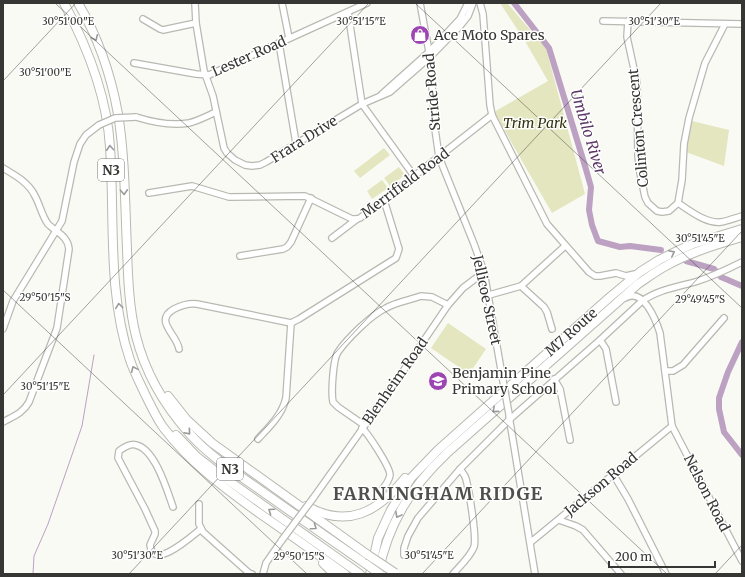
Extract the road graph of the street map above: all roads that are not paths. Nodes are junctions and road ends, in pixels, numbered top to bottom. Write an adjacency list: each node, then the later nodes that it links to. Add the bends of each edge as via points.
1 (64, 3): 60 (highway, N3, one-way to 1, via 130,362 121,321 106,118 88,51)
2 (78, 3): 55 (highway, N3, one-way to 55, via 104,59 118,115 128,286)
3 (195, 3): 13 (street)
4 (282, 3): 16 (street)
5 (366, 3): 9 (street, Lester Road)
6 (420, 3): 18 (street, Stride Road)
7 (471, 4): 8 (street, Frara Drive); 18 (street, Frara Drive)
8 (480, 4): 23 (street)
9 (348, 12): 16 (street, Lester Road); 21 (street)
10 (143, 19): 13 (street, via 163,30)
11 (603, 21): 12 (street)
12 (628, 21): 14 (street); 32 (street, Colinton Crescent, via 627,37 637,83 638,156 645,197 657,211 669,211)
13 (196, 23): 20 (street)
14 (725, 24): 15 (street); 32 (street, via 705,63 689,118)
15 (742, 24)
16 (289, 38): 17 (street, Lester Road)
17 (279, 43): 20 (street, Lester Road); 24 (street)
18 (429, 54): 21 (street, Frara Drive, via 381,96); 26 (street, Stride Road)
19 (134, 63): 20 (street)
20 (206, 75): 22 (street, Lester Road)
21 (362, 104): 24 (street, Frara Drive); 28 (street)
22 (216, 112): 25 (street, Lester Road); 36 (street, bridge, via 189,123 152,121 136,117 115,118 99,125 86,135 77,151 64,215)
23 (492, 115): 26 (street, Merrifield Road); 39 (street, via 547,224)
24 (296, 143): 25 (street, Frara Drive, via 266,162 252,166 235,160)
25 (227, 153)
26 (439, 157): 28 (street, Merrifield Road); 43 (street, Jellicoe Street)
27 (3, 168): 36 (street, via 16,175 31,189 46,220)
28 (414, 176): 31 (street, Merrifield Road)
29 (148, 193): 30 (street, Merrifield Road, via 192,186 229,198 299,195)
30 (311, 198): 34 (street, Merrifield Road); 41 (street, via 287,246 283,249)
31 (384, 200): 34 (street, Merrifield Road); 52 (street, via 399,249 396,258)
32 (678, 202): 33 (street, via 706,220 715,222)
33 (742, 216)
34 (357, 220): 38 (street)
35 (742, 228): 40 (highway, M7 Route)
36 (57, 230): 53 (street, via 14,301); 64 (street, via 68,242 69,249 56,333 26,407)
37 (742, 237): 40 (highway, M7 Route)
38 (332, 238)
39 (565, 246): 44 (street, via 592,274); 46 (street)
40 (695, 248): 45 (highway, M7 Route, via 663,267); 45 (highway, M7 Route, one-way to 40, via 651,265 669,254)
41 (240, 256)
42 (742, 262): 49 (street, via 699,281 659,292)
43 (484, 272): 47 (street, Jellicoe Street); 50 (street, Blenheim Road, via 463,288)
44 (620, 274): 45 (street); 48 (street, via 622,281)
45 (643, 275): 48 (highway, M7 Route); 49 (street, via 638,290)
46 (521, 286): 47 (street); 54 (street, via 544,307)
47 (489, 295): 63 (street, Jellicoe Street, bridge)
48 (613, 300): 49 (street, via 632,295); 61 (highway, M7 Route); 87 (highway, M7 Route, one-way to 87, via 425,474 406,499 393,525 384,549)
49 (642, 300): 56 (street); 58 (street, via 657,324)
50 (448, 305): 66 (street, Blenheim Road); 66 (street, via 426,296 390,306 356,332 338,352 335,360 333,402)
51 (724, 318): 58 (street, via 683,365 673,371)
52 (291, 323): 57 (street, via 189,303 171,311 165,320); 67 (street, via 284,406)
53 (3, 329)
54 (552, 329)
55 (136, 337): 71 (highway, via 150,367 177,408 212,443); 87 (highway, N3, one-way to 87, bridge, via 159,392 190,434 230,468)
56 (600, 340): 59 (street); 62 (street, via 606,350)
57 (179, 349)
58 (665, 371): 65 (street)
59 (554, 379): 63 (street); 68 (street, via 560,389)
60 (145, 393): 77 (highway, via 160,422 195,464); 85 (highway, N3, one-way to 60, via 197,457 170,427)
61 (499, 396): 71 (highway, via 474,413 424,456 385,501 366,512 330,516 298,502); 86 (highway, M7 Route, via 438,450 404,488 382,527)
62 (616, 402)
63 (510, 416): 69 (street); 78 (street, Jellicoe Street)
64 (3, 422)
65 (672, 426): 70 (street, Jackson Road); 80 (street, Nelson Road)
66 (363, 427): 72 (street, via 389,470 390,478); 82 (street, Blenheim Road, bridge, via 266,563)
67 (258, 439)
68 (570, 440)
69 (460, 469): 79 (street, via 418,518 408,536); 89 (street, via 466,480 475,542 471,552)
70 (613, 474): 75 (street, Jackson Road); 92 (street)
71 (259, 478): 88 (highway, bridge)
72 (380, 492)
73 (199, 504): 76 (street)
74 (173, 507): 76 (street, via 156,463 148,453 132,444 119,451 118,458 155,531 150,545 153,553 163,554 173,550)
75 (558, 520): 78 (street, Jackson Road); 91 (street, via 582,530)
76 (201, 529): 81 (street)
77 (292, 536): 83 (highway); 84 (highway)
78 (531, 542): 90 (street, Jellicoe Street)
79 (404, 555)
80 (742, 561)
81 (252, 574)
82 (263, 574)
83 (334, 574)
84 (345, 574)
85 (360, 574)
86 (370, 574)
87 (379, 574)
88 (395, 574)
89 (453, 574)
90 (535, 574)
91 (621, 574)
92 (666, 574)

